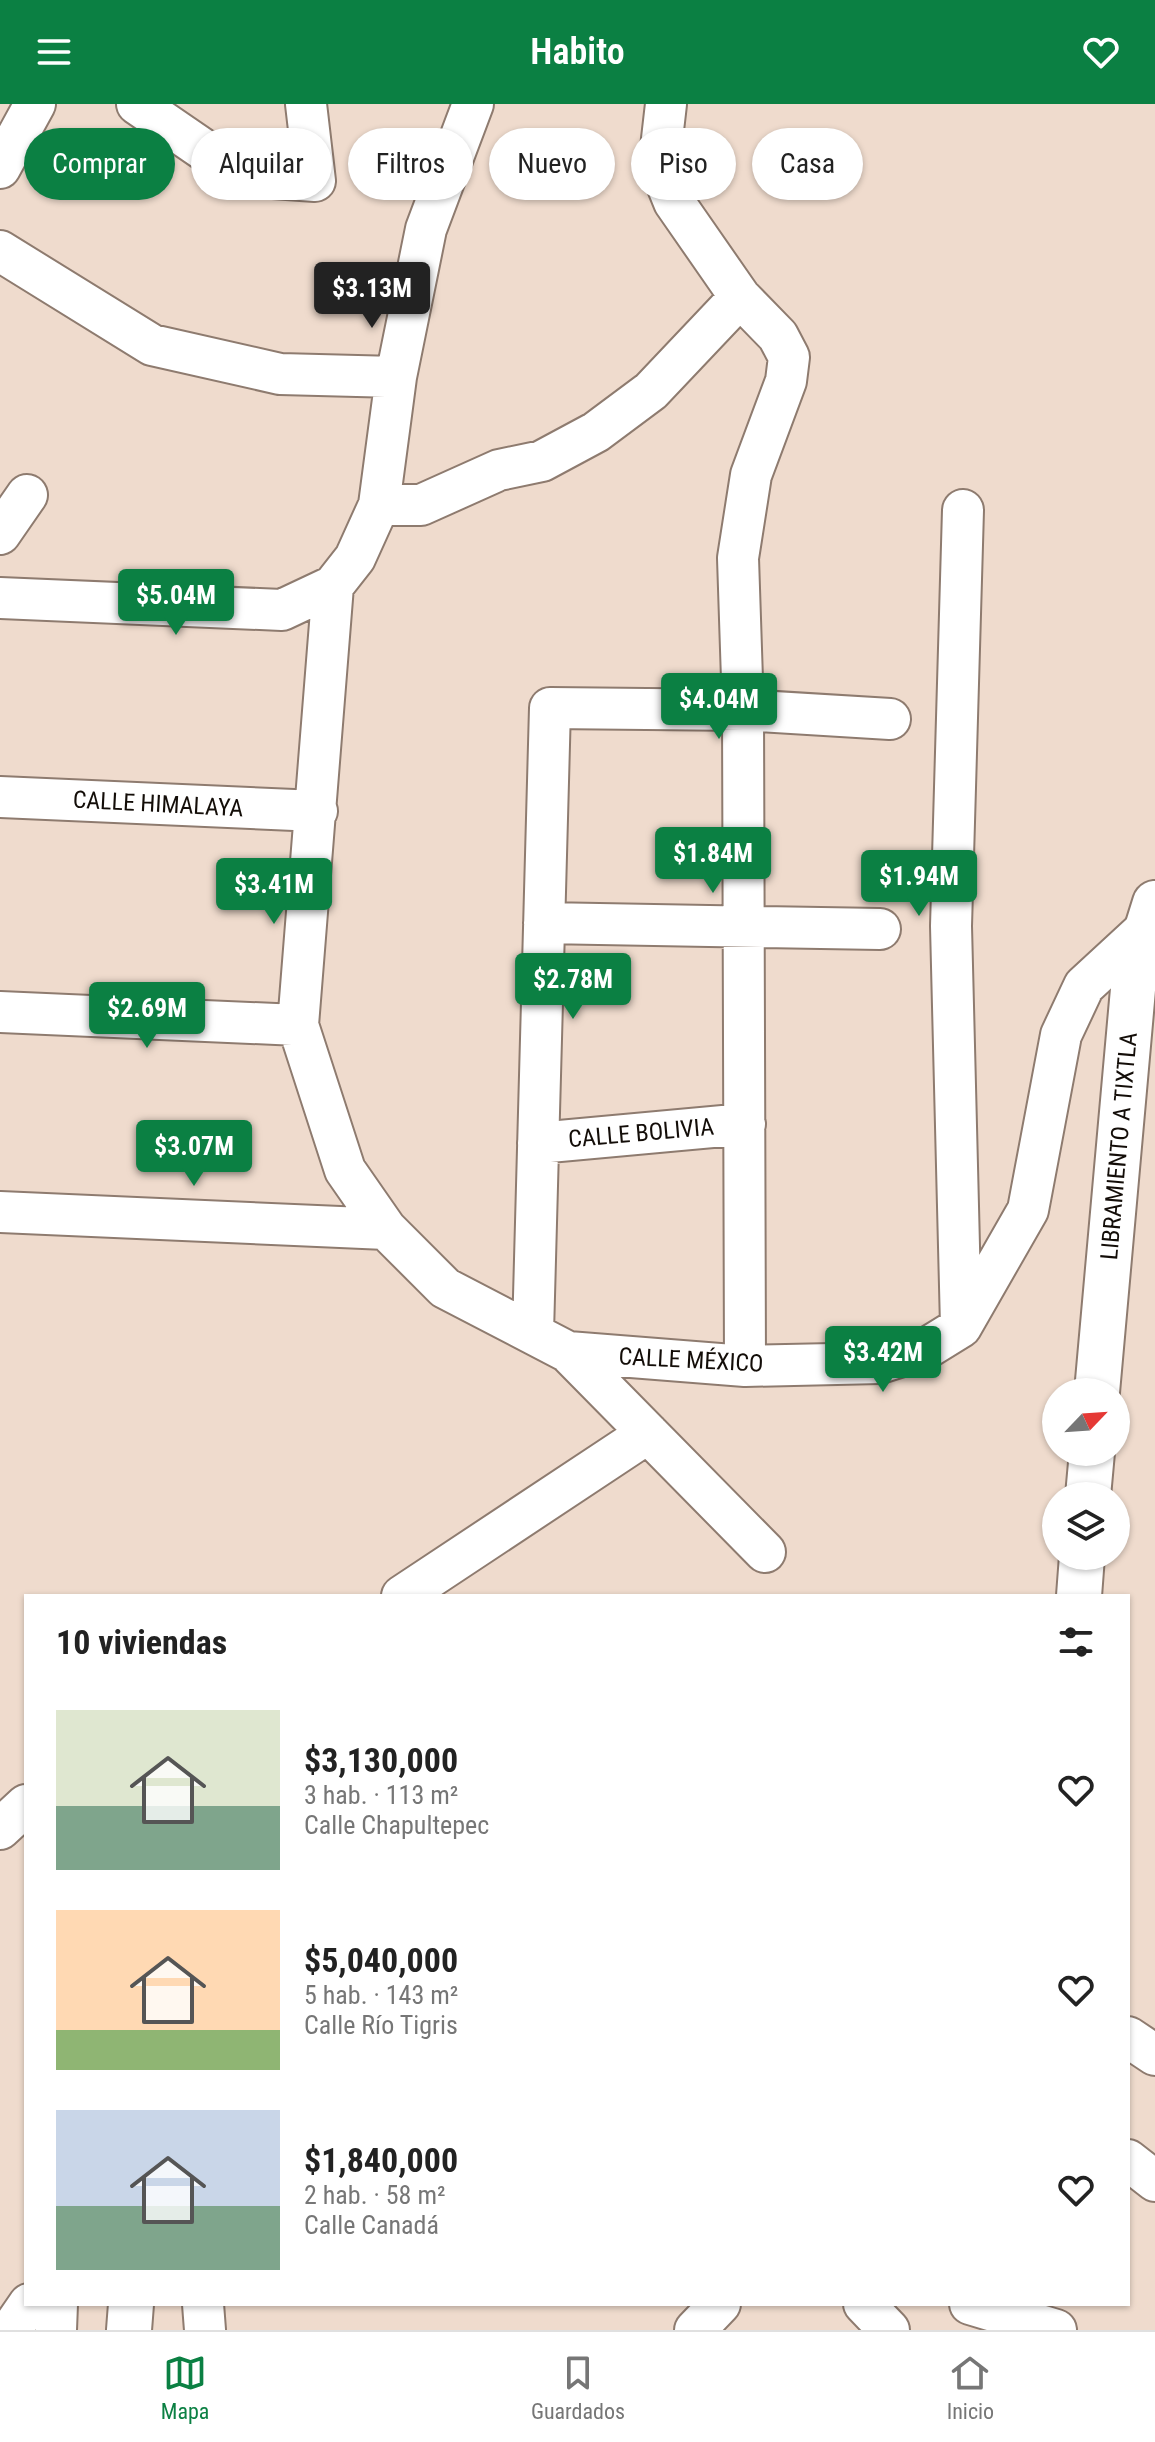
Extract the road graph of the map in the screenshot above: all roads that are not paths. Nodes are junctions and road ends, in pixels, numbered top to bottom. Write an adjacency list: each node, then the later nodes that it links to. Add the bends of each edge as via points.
1 (35, 104): 6 (street)
2 (137, 104): 3 (street, via 242,176 315,181)
3 (306, 104)
4 (473, 104): 9 (street, via 426,229)
5 (666, 104): 8 (street, via 659,165 674,202)
6 (0, 168)
7 (0, 251): 9 (street, via 152,345 280,374)
8 (740, 297): 11 (street, via 651,391 596,432 542,461 499,470 421,505); 16 (street, via 778,336 789,357 786,381 751,475 738,558)
9 (396, 377): 11 (street)
10 (27, 495): 13 (street)
11 (379, 505): 14 (street, via 355,558)
12 (963, 510): 30 (street, via 951,926)
13 (0, 534)
14 (333, 586): 15 (street, via 282,610); 19 (street)
15 (0, 598)
16 (743, 710): 17 (street); 21 (street, via 550,708); 22 (street)
17 (890, 719)
18 (0, 797): 19 (street, CALLE HIMALAYA)
19 (317, 811): 25 (street)
20 (1151, 915): 30 (street, CALLE MÉXICO, via 1084,986 1061,1035 1028,1210); 34 (main road, LIBRAMIENTO A TIXTLA, via 1135,967)
21 (544, 923): 22 (street); 27 (street)
22 (744, 928): 23 (street); 26 (street)
23 (880, 929)
24 (0, 1012): 25 (street)
25 (298, 1025): 29 (street, CALLE MÉXICO, via 345,1170)
26 (745, 1124): 27 (street, CALLE BOLIVIA); 33 (street)
27 (538, 1143): 31 (street)
28 (0, 1212): 29 (street)
29 (386, 1229): 31 (street, CALLE MÉXICO, via 445,1288)
30 (961, 1327): 33 (street, CALLE MÉXICO, via 927,1348 880,1363)
31 (533, 1333): 32 (street, CALLE MÉXICO)
32 (568, 1352): 33 (street, CALLE MÉXICO); 35 (street)
33 (745, 1366)
34 (1098, 1378)
35 (648, 1433): 36 (street); 38 (street)
36 (765, 1552)
37 (1081, 1570): 39 (main road)
38 (405, 1594)
39 (1079, 1594)
40 (24, 1807): 41 (street)
41 (0, 1829)
42 (1130, 2038): 43 (street)
43 (1155, 2055)
44 (1130, 2162): 46 (street)
45 (1130, 2181): 46 (street)
46 (1155, 2182)
47 (28, 2306): 54 (street)
48 (57, 2306): 55 (street)
49 (131, 2306): 56 (main road)
50 (203, 2306): 57 (street)
51 (718, 2306): 58 (street)
52 (866, 2306): 59 (street)
53 (977, 2306): 60 (street)
54 (11, 2330)
55 (56, 2330)
56 (129, 2330)
57 (205, 2330)
58 (695, 2330)
59 (889, 2330)
60 (1056, 2330)

